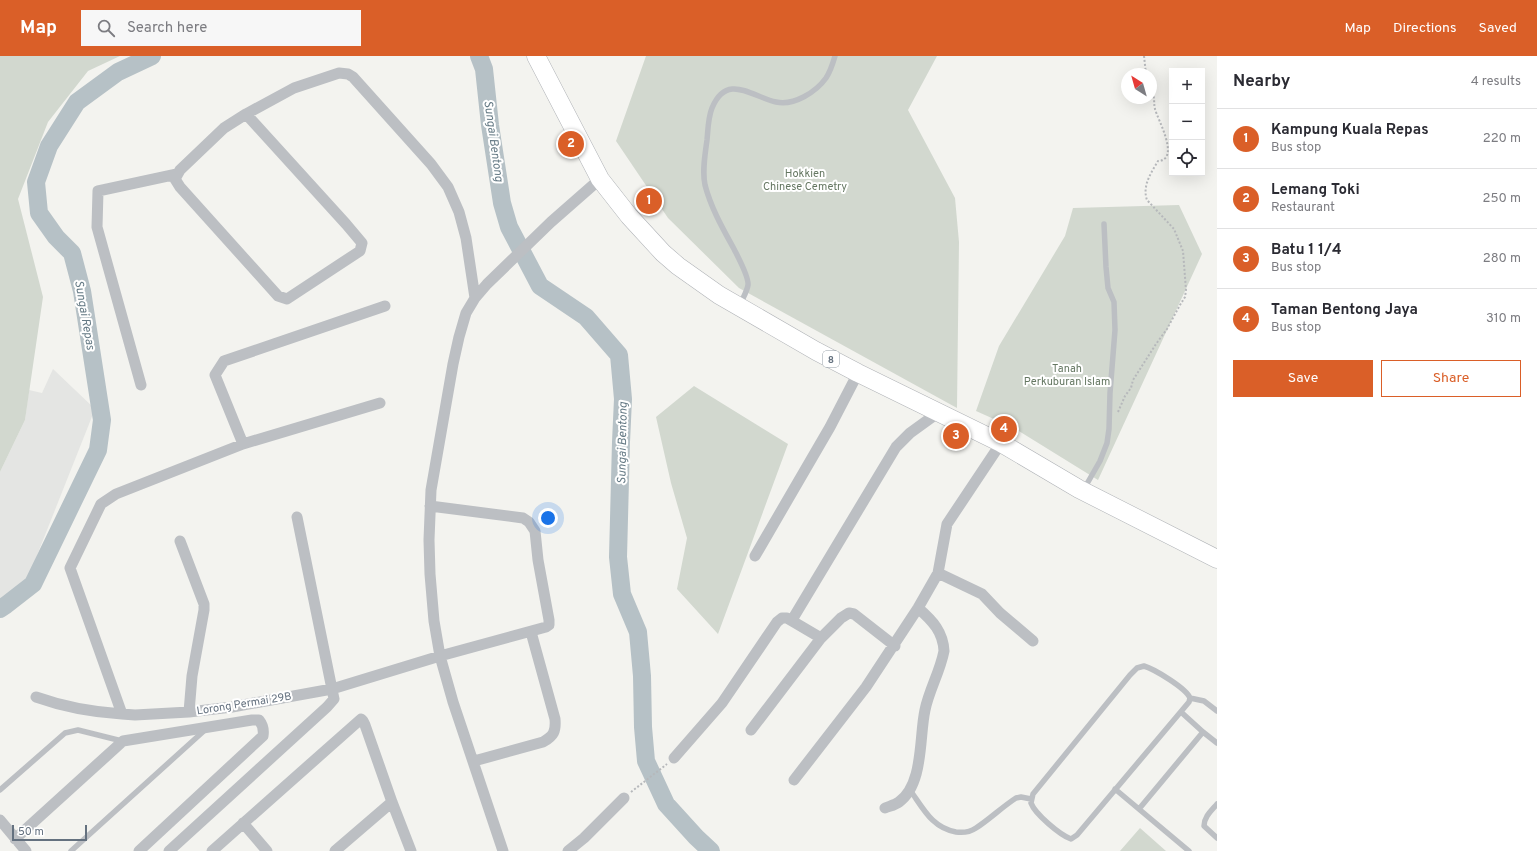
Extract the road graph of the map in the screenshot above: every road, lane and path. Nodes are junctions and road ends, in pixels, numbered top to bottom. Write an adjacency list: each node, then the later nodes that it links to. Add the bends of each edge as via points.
1 (536, 56): 8 (main road, 8)
2 (835, 56): 12 (lane, via 826,78 801,98 776,102 736,88 726,90 718,97 712,108 704,167 705,185 746,276 748,285)
3 (1144, 56): 4 (path)
4 (1145, 68)
5 (1155, 104): 17 (path, via 1168,149 1148,178 1145,195 1174,229 1183,252 1186,290 1183,302 1133,380)
6 (246, 114): 7 (street, via 224,128); 7 (street, via 362,243 360,251 287,299 278,296 180,187 175,179); 10 (street, via 294,88 339,73 353,77 431,164 448,187 459,212 466,238)
7 (177, 174): 14 (street, via 98,191 97,227)
8 (600, 179): 10 (street, via 551,222); 12 (main road, 8, via 663,253 702,284)
9 (1104, 224): 17 (lane, via 1108,288 1114,302 1115,330)
10 (475, 298): 21 (street, via 464,320 458,344)
11 (385, 306): 19 (street, via 224,361 215,375)
12 (739, 307): 13 (main road, 8)
13 (858, 373): 16 (main road, 8); 24 (street, via 830,427)
14 (141, 385)
15 (380, 403): 19 (street)
16 (939, 412): 18 (main road, 8); 28 (street, via 914,429 896,447)
17 (1109, 429): 20 (lane, via 1100,460)
18 (1001, 443): 20 (main road, 8); 26 (street, via 947,524)
19 (243, 444): 40 (street, via 116,494 101,504 70,568)
20 (1083, 492): 25 (main road, 8)
21 (430, 506): 29 (street, Lorong Permai 29B, via 523,518 532,525 550,623); 33 (street, via 430,574)
22 (297, 517): 34 (street)
23 (180, 541): 38 (street, Lorong Permai 29B, via 204,604)
24 (755, 556)
25 (1217, 559)
26 (938, 573): 27 (street); 31 (street, via 982,594)
27 (918, 608): 32 (street); 51 (street, via 930,618 939,631 944,651 925,709 917,772)
28 (792, 620): 30 (street); 46 (street, via 782,618 776,622 722,703)
29 (531, 632): 33 (street, Lorong Permai 29B); 47 (street, via 555,719 555,731 543,742)
30 (821, 638): 32 (street, via 849,613 854,614); 42 (street)
31 (1033, 641)
32 (895, 646): 48 (street)
33 (440, 656): 34 (street, Lorong Permai 29B); 47 (street)
34 (332, 689): 38 (street, Lorong Permai 29B, via 232,707); 65 (street, via 334,699 327,707)
35 (36, 697): 40 (street, via 71,708)
36 (1190, 698): 37 (lane, via 1204,701); 39 (lane); 53 (lane, via 1186,692 1154,670 1144,666 1136,668)
37 (1217, 711)
38 (188, 712): 40 (street)
39 (1181, 712): 43 (lane); 49 (lane)
40 (122, 714)
41 (210, 726): 44 (street); 63 (lane); 64 (street, via 258,720 264,732 263,736)
42 (751, 730)
43 (1204, 732): 45 (lane); 57 (lane)
44 (123, 741): 50 (lane, via 78,730 65,733); 60 (street)
45 (1217, 742)
46 (674, 758): 52 (path)
47 (474, 761): 70 (street)
48 (794, 780)
49 (1115, 789): 53 (lane, via 1071,839 1036,812); 57 (lane)
50 (0, 790)
51 (910, 790): 53 (lane, via 935,823 949,831 961,832 977,827 1016,798 1021,796); 56 (street, via 898,803)
52 (624, 798): 71 (street)
53 (1031, 799)
54 (392, 802): 59 (street, via 364,720 361,719); 68 (street); 69 (street)
55 (1217, 804): 61 (lane, via 1204,823)
56 (885, 808)
57 (1139, 809): 72 (lane)
58 (0, 820): 60 (street)
59 (243, 823): 66 (street); 67 (street)
60 (15, 838): 62 (street)
61 (1217, 838)
62 (26, 851)
63 (71, 851)
64 (139, 851)
65 (169, 851)
66 (212, 851)
67 (267, 851)
68 (335, 851)
69 (411, 851)
70 (504, 851)
71 (568, 851)
72 (1189, 851)

